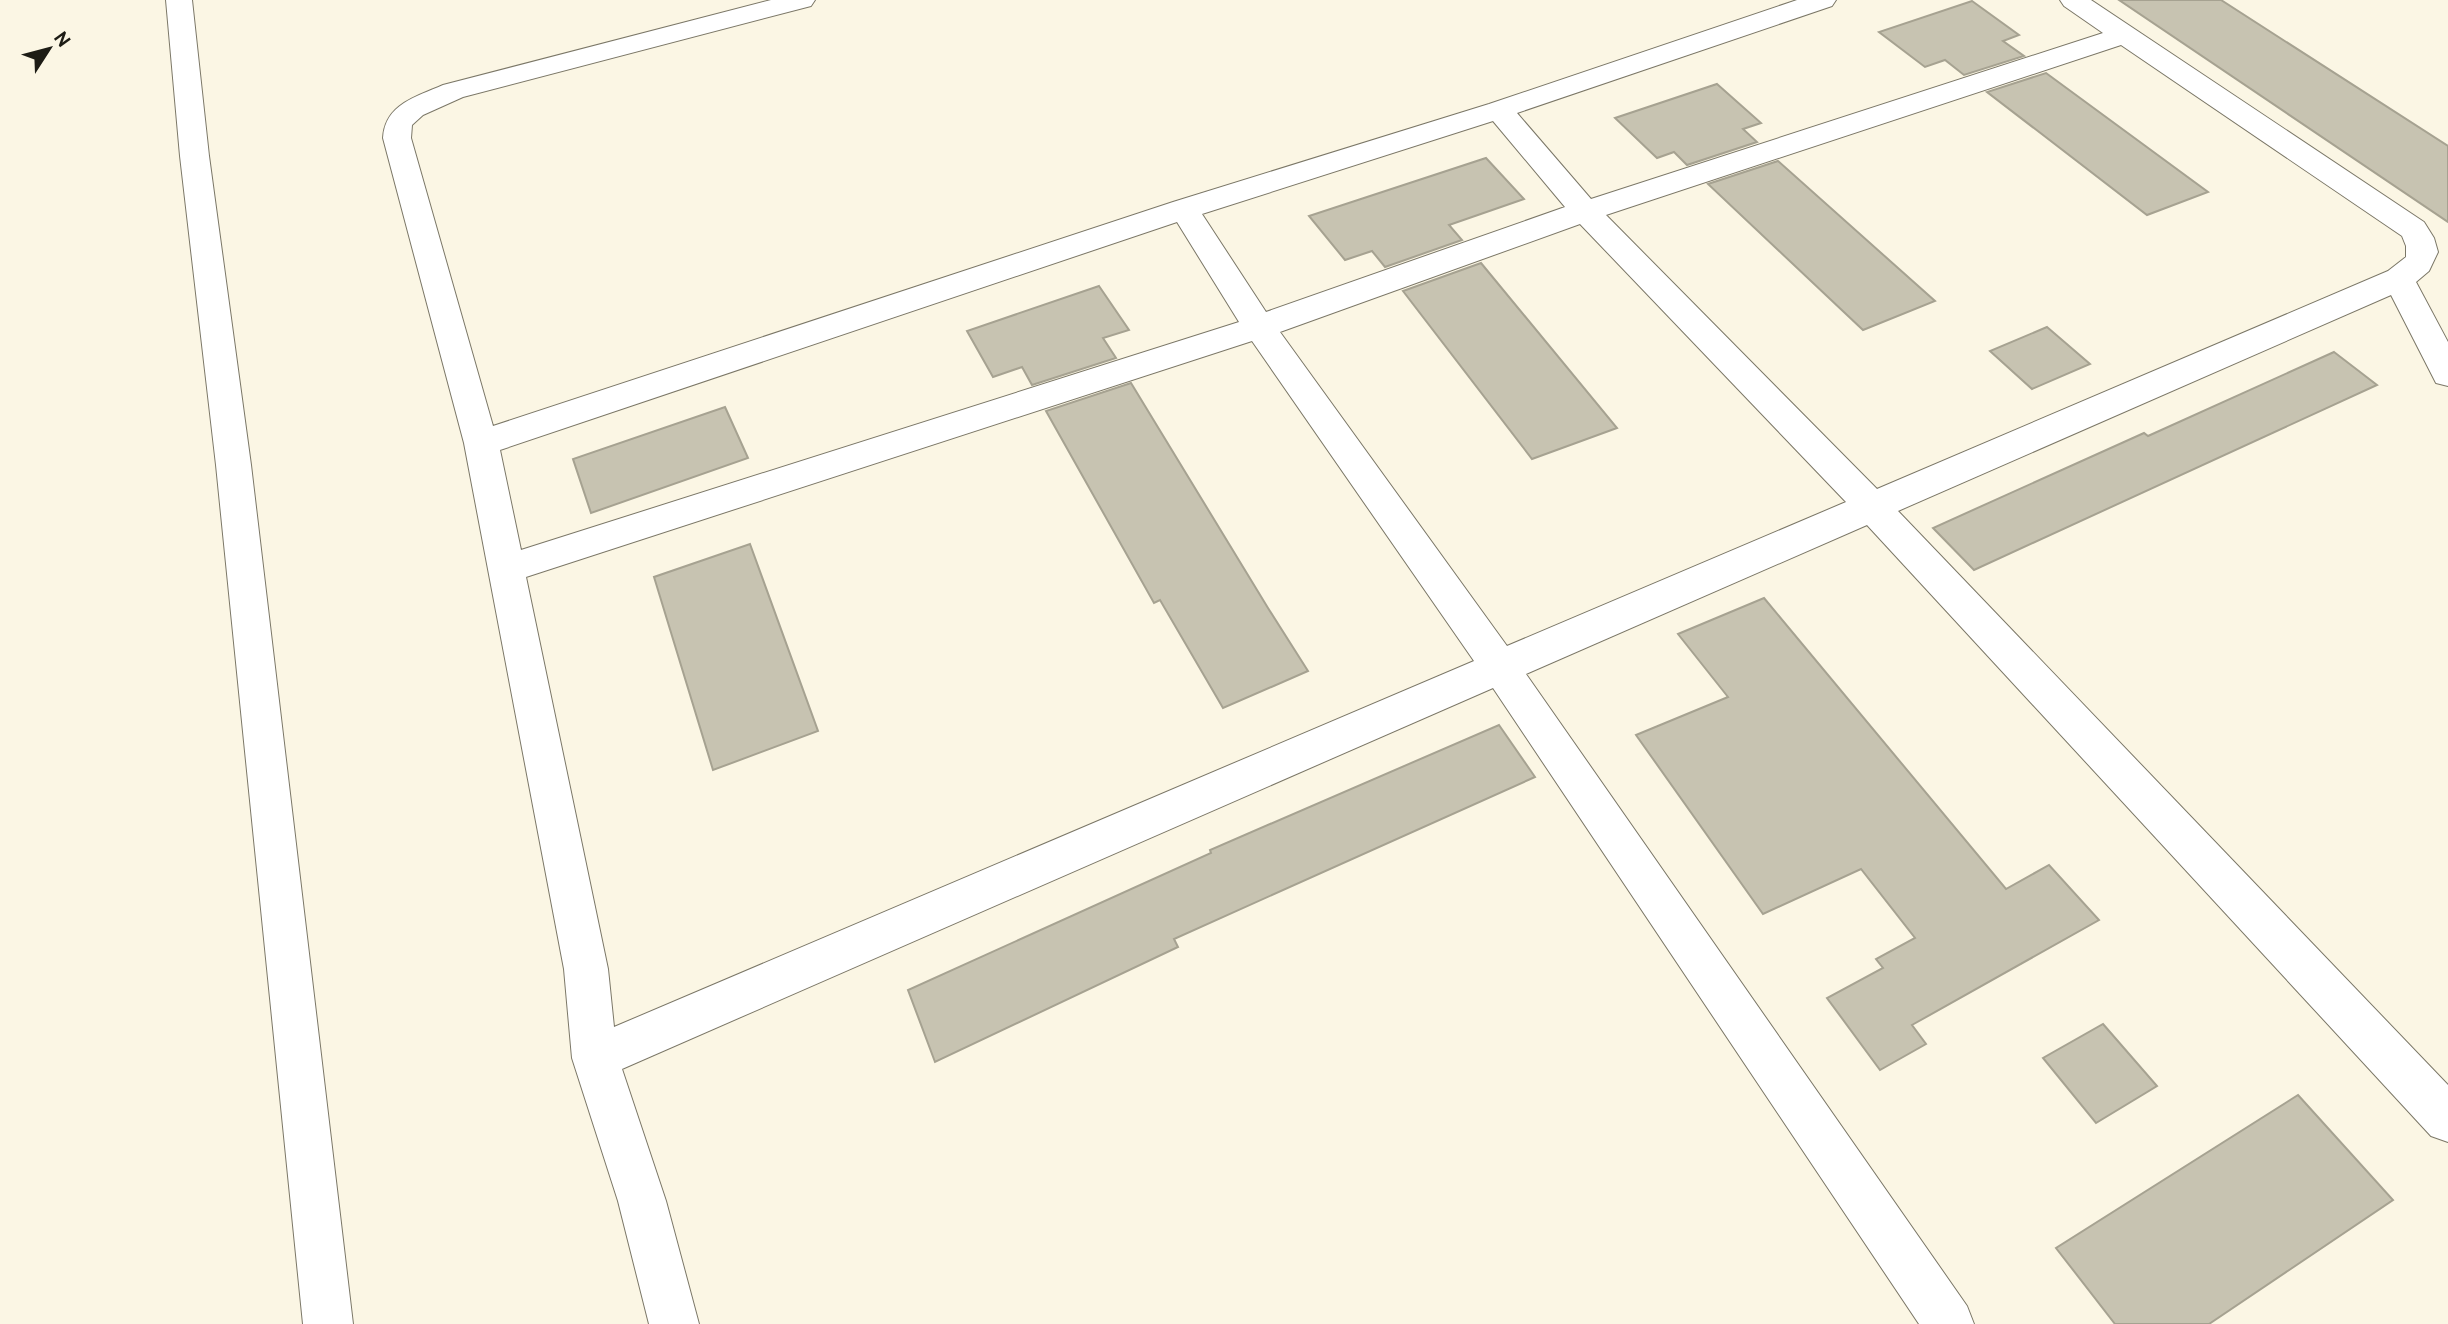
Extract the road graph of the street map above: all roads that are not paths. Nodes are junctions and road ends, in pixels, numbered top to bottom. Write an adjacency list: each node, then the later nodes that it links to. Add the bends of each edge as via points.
1 (179, 0): 18 (street)
2 (802, 0): 12 (street, via 453,91 413,109 398,123 397,138)
3 (1823, 0): 6 (street)
4 (2073, 0): 5 (street)
5 (2123, 35): 8 (street); 9 (street, via 2413,229 2423,253 2417,267)
6 (1499, 110): 7 (street); 8 (street)
7 (1184, 209): 10 (street); 12 (street)
8 (1585, 211): 10 (street); 13 (street)
9 (2399, 279): 11 (street); 13 (street)
10 (1259, 327): 14 (street); 15 (street)
11 (2448, 374)
12 (481, 443): 14 (street)
13 (1872, 507): 15 (street); 17 (street)
14 (506, 569): 16 (street, via 586,968)
15 (1500, 667): 16 (street); 20 (street)
16 (595, 1058): 19 (street, via 642,1201)
17 (2448, 1119)
18 (328, 1324)
19 (674, 1324)
20 (1949, 1324)

